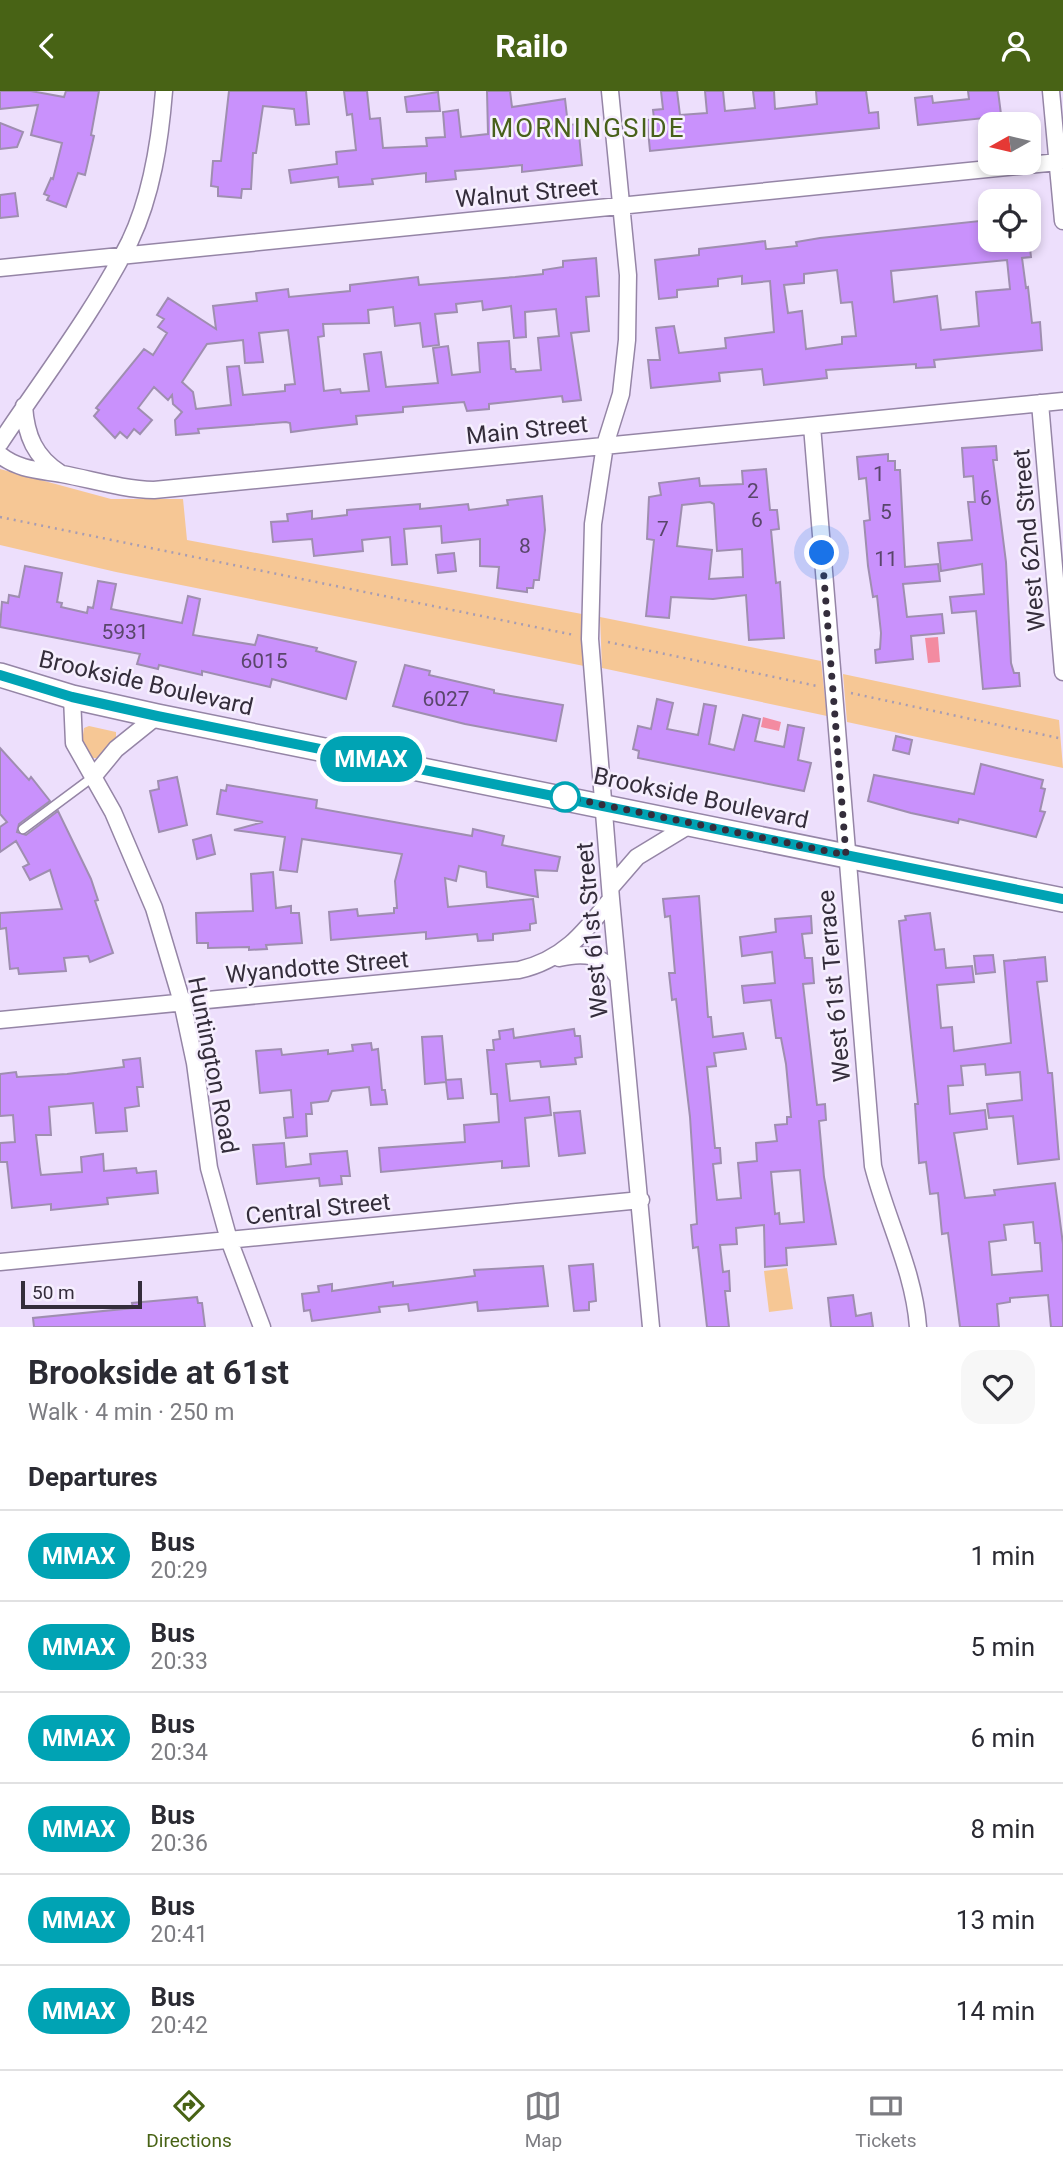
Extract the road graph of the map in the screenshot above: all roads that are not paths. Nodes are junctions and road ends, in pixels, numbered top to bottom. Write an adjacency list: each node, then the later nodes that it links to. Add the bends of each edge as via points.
1 (164, 91): 7 (street, via 161,136 144,202)
2 (610, 91): 5 (street, West 61st Street)
3 (1051, 91): 4 (street)
4 (1058, 162): 5 (street, Walnut Street); 6 (street)
5 (622, 208): 7 (street, Walnut Street); 14 (street, West 61st Street, via 627,340 621,394)
6 (1063, 221)
7 (120, 256): 8 (street, Walnut Street); 11 (street, via 107,283)
8 (0, 268)
9 (1063, 401): 10 (street, Main Street)
10 (1040, 403): 12 (street, Main Street); 17 (street, West 62nd Street)
11 (24, 407): 13 (street); 16 (street, via 33,447)
12 (812, 426): 14 (street, Main Street); 25 (street, West 61st Terrace)
13 (0, 443)
14 (606, 446): 16 (street, Main Street, via 154,489 107,486); 22 (street, West 61st Street, via 593,524 590,639)
15 (0, 455): 16 (street, Main Street, via 37,472)
16 (62, 474)
17 (1063, 672)
18 (0, 675): 19 (main road, Brookside Boulevard)
19 (72, 697): 20 (main road, Brookside Boulevard); 21 (street, Huntington Road, via 74,743)
20 (157, 716): 21 (street, via 116,749); 22 (main road, Brookside Boulevard)
21 (93, 777): 24 (lane); 30 (street, Huntington Road, via 113,811 155,908)
22 (603, 804): 23 (main road, Brookside Boulevard); 26 (street, West 61st Street)
23 (694, 823): 25 (main road, Brookside Boulevard); 26 (street, Wyandotte Street, via 636,857)
24 (23, 829)
25 (846, 855): 27 (main road, Brookside Boulevard); 37 (street, West 61st Terrace, via 873,1166 885,1213 908,1270)
26 (611, 893): 28 (street, Wyandotte Street, via 574,944); 29 (street, West 61st Street)
27 (1063, 899)
28 (550, 961): 29 (street, via 577,955 598,957 610,964); 30 (street, Wyandotte Street, via 519,970)
29 (618, 978): 32 (street, West 61st Street)
30 (181, 1002): 31 (street, Wyandotte Street); 33 (street, Huntington Road, via 195,1063 209,1168)
31 (0, 1020)
32 (641, 1201): 33 (street, Central Street); 36 (street, West 61st Street)
33 (229, 1240): 34 (street, Central Street); 35 (street, Huntington Road)
34 (0, 1262)
35 (262, 1327)
36 (651, 1327)
37 (918, 1327)

